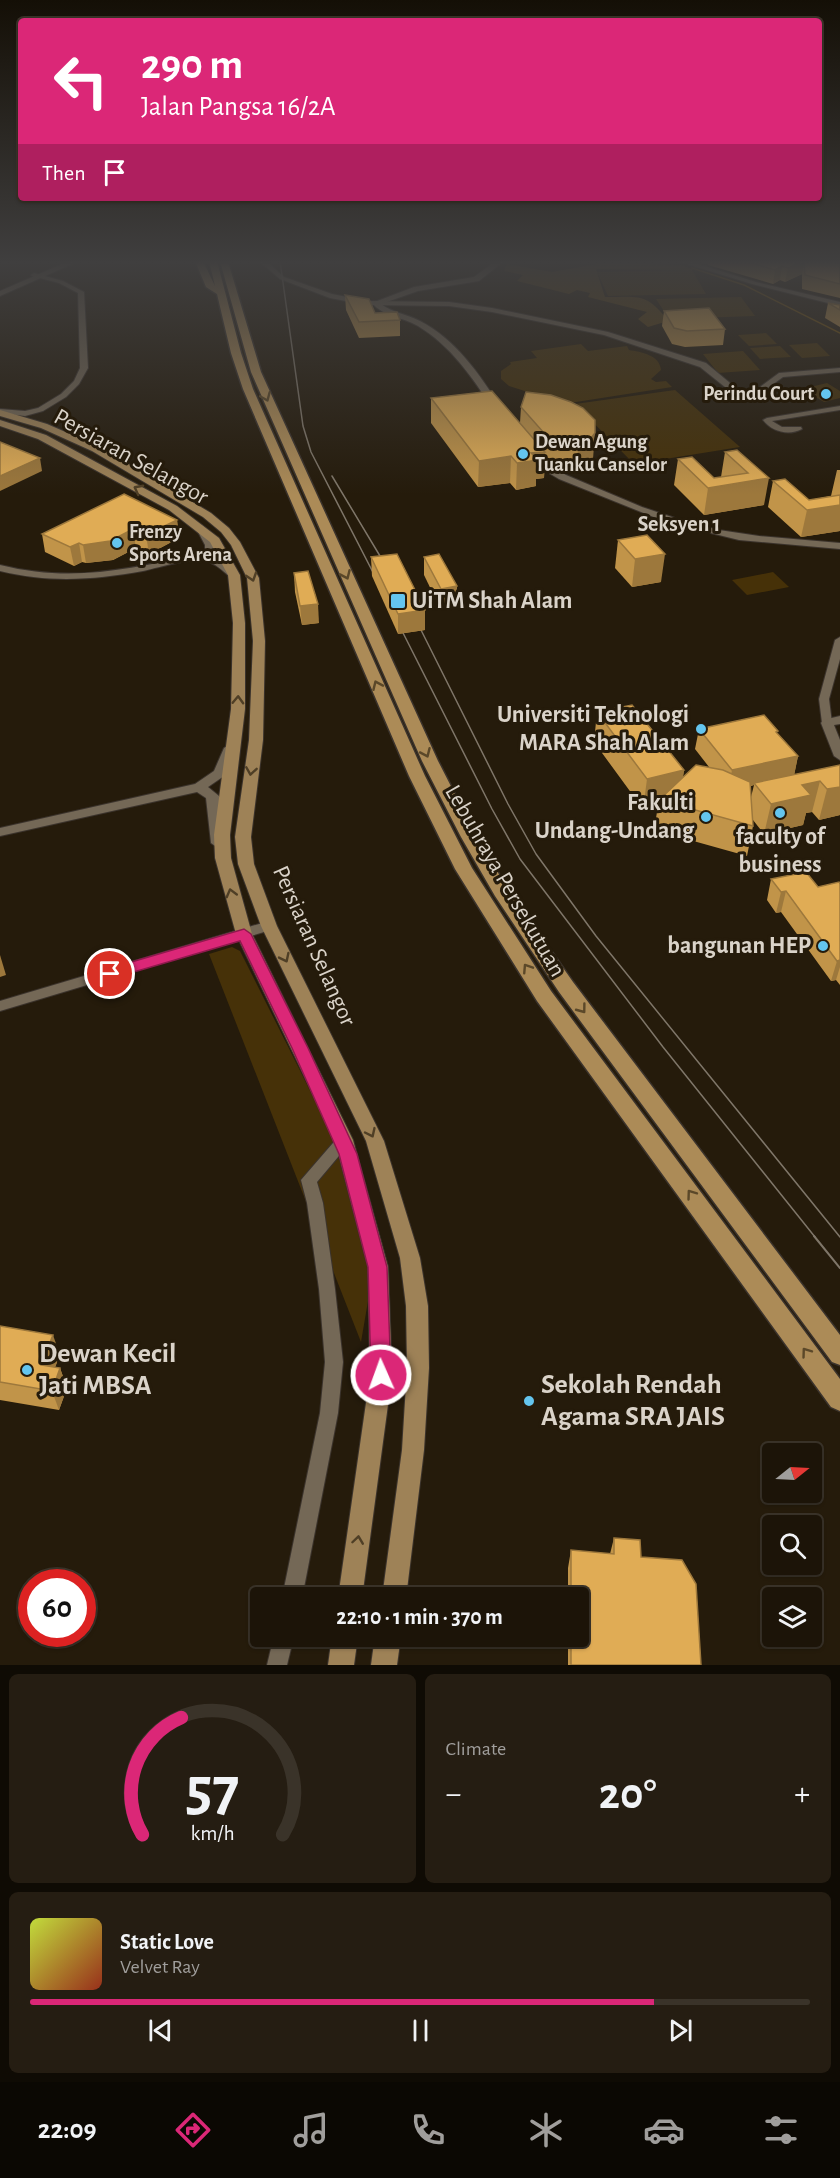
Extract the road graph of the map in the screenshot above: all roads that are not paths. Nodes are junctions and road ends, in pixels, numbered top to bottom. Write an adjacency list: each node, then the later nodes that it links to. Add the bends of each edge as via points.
1 (83, 339): 12 (street, via 81,379)
2 (232, 339): 33 (highway, Lebuhraya Persekutuan, one-way to 2, via 544,996 464,869 417,777 252,399)
3 (247, 339): 32 (highway, Lebuhraya Persekutuan, one-way to 32, via 256,372 420,740 501,892 566,987)
4 (440, 339): 11 (street, via 478,376)
5 (623, 339): 7 (street, via 703,365 732,390 747,393 755,393 782,375)
6 (840, 370): 7 (street)
7 (827, 372): 8 (street)
8 (840, 378)
9 (840, 408): 14 (street, via 766,420)
10 (0, 412): 12 (main road, Persiaran Selangor)
11 (500, 414)
12 (39, 419): 28 (main road, Persiaran Selangor, one-way to 28, via 207,516 225,530 247,562 256,590 259,641 255,740 243,837 246,864)
13 (0, 423): 16 (main road, Persiaran Selangor, one-way to 13, via 42,438)
14 (773, 426)
15 (524, 445): 17 (street, via 549,470 681,524 752,538)
16 (198, 525): 18 (street, via 210,545); 20 (main road, Persiaran Selangor, via 215,540)
17 (840, 546)
18 (200, 557): 19 (street, via 72,577 33,577); 20 (street, via 219,562)
19 (0, 568)
20 (234, 575): 23 (main road, Persiaran Selangor, one-way to 20, via 240,630)
21 (840, 640): 22 (street, via 824,699)
22 (833, 721): 24 (street)
23 (235, 734): 25 (street, via 219,773); 27 (main road, Persiaran Selangor, via 222,835)
24 (840, 756)
25 (199, 787): 26 (street); 27 (street, via 212,796 215,836)
26 (0, 832)
27 (223, 858): 29 (main road, Persiaran Selangor, one-way to 27)
28 (269, 926): 29 (street); 36 (main road, Persiaran Selangor, one-way to 36, via 375,1141 410,1258 417,1306 418,1368)
29 (244, 934): 30 (street); 31 (main road, Persiaran Selangor)
30 (0, 1006)
31 (344, 1140): 34 (street, via 309,1180 334,1362 329,1413); 35 (main road, Persiaran Selangor, one-way to 31, via 381,1375 378,1267)
32 (840, 1354)
33 (840, 1399)
34 (294, 1587)
35 (352, 1587)
36 (395, 1587)
37 (281, 1647): 40 (street)
38 (343, 1647): 41 (main road)
39 (386, 1647): 42 (main road)
40 (277, 1665)
41 (340, 1665)
42 (384, 1665)

